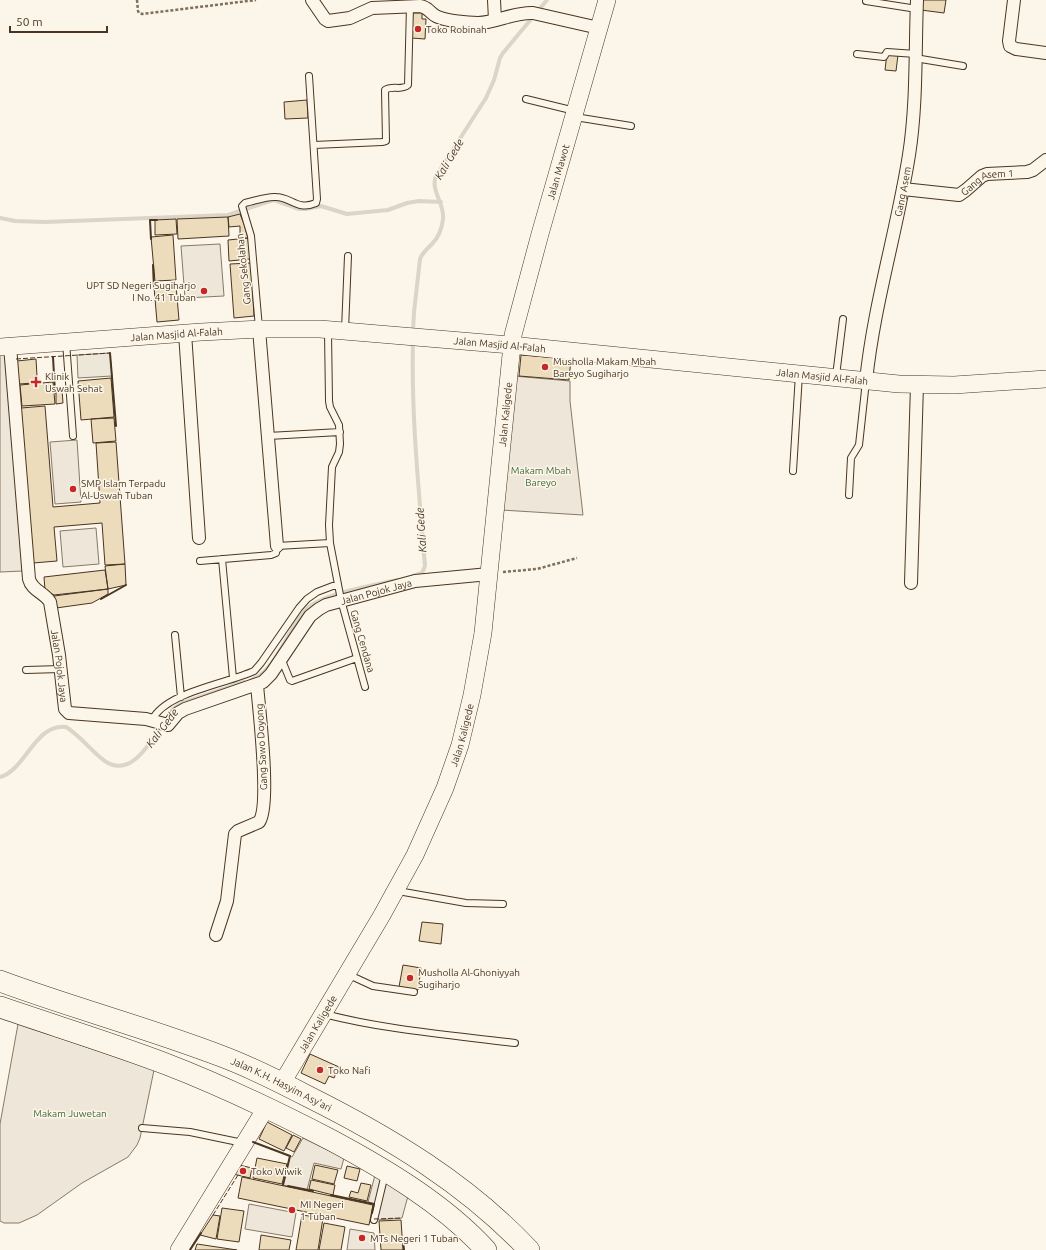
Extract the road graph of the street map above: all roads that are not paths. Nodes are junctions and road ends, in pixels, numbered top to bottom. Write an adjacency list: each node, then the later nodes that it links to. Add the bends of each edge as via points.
1 (312, 0): 7 (street, via 328,21 350,18 372,8)
2 (494, 0): 8 (street)
3 (607, 0): 9 (street, Jalan Mawot)
4 (1014, 0): 10 (street, via 1010,46)
5 (866, 1): 6 (lane)
6 (917, 4): 12 (street, Gang Asem)
7 (410, 6): 8 (street, via 424,6 435,16 449,20 478,23); 18 (lane, via 408,85 405,88 385,90 386,141)
8 (495, 20): 9 (street, via 537,14)
9 (599, 28): 16 (street, Jalan Mawot)
10 (1046, 53)
11 (857, 54): 12 (lane, via 883,57 887,52)
12 (915, 56): 13 (lane); 20 (street, Gang Asem, via 913,125)
13 (963, 66)
14 (309, 76): 18 (lane)
15 (526, 99): 16 (lane, via 546,103)
16 (574, 114): 17 (lane); 28 (street, Jalan Mawot)
17 (631, 126)
18 (314, 145): 23 (lane, Gang Sekolahan, via 317,199 315,203 302,205 274,197 243,205 251,236)
19 (1046, 160): 20 (street, Gang Asem 1, via 1028,172 985,174 959,195)
20 (903, 189): 33 (street, Gang Asem, via 874,323)
21 (348, 256): 25 (lane)
22 (843, 318): 31 (lane)
23 (259, 329): 24 (street, Jalan Masjid Al-Falah); 26 (street, Jalan Masjid Al-Falah); 37 (street)
24 (328, 330): 25 (street, Jalan Masjid Al-Falah); 35 (lane, via 330,405)
25 (345, 331): 28 (street, Jalan Masjid Al-Falah)
26 (185, 333): 27 (street, Jalan Masjid Al-Falah); 40 (street)
27 (66, 342): 29 (street, Jalan Masjid Al-Falah); 36 (lane)
28 (511, 345): 30 (street, Jalan Masjid Al-Falah); 45 (street, Jalan Kaligede)
29 (5, 347): 51 (street, Jalan Pojok Jaya, via 29,579 32,586 50,602)
30 (799, 374): 31 (street, Jalan Masjid Al-Falah); 38 (lane)
31 (836, 378): 33 (street, Jalan Masjid Al-Falah)
32 (1046, 379): 34 (street, Jalan Masjid Al-Falah, via 961,385)
33 (866, 381): 34 (street, Jalan Masjid Al-Falah); 39 (lane, via 859,445 851,459)
34 (918, 385): 46 (street)
35 (340, 432): 37 (lane); 41 (lane, Gang Cendana, via 340,448 332,470)
36 (74, 436)
37 (268, 436): 42 (street)
38 (793, 471)
39 (849, 495)
40 (199, 538)
41 (330, 543): 42 (lane); 47 (lane, Gang Cendana)
42 (277, 546): 43 (lane, via 273,555)
43 (222, 559): 44 (lane); 53 (lane)
44 (200, 561)
45 (489, 574): 47 (street, Jalan Pojok Jaya, via 420,580); 58 (street, Jalan Kaligede, via 479,655 460,745 437,808)
46 (911, 583)
47 (339, 592): 49 (street, Jalan Pojok Jaya, via 310,616); 50 (lane, Gang Cendana); 53 (lane, via 317,592 307,599 259,666 254,671)
48 (175, 635): 56 (lane)
49 (282, 658): 50 (lane, via 292,681); 54 (street, Jalan Pojok Jaya, via 268,677)
50 (357, 658): 55 (lane, Gang Cendana)
51 (61, 669): 52 (lane); 57 (street, Jalan Pojok Jaya, via 65,709 68,713)
52 (26, 670)
53 (233, 678): 56 (lane)
54 (257, 685): 57 (street, Jalan Pojok Jaya, via 184,709 168,725); 60 (street, Gang Sawo Doyong, via 264,765 263,812 259,822 235,834 227,900)
55 (365, 686)
56 (181, 697): 57 (lane, via 155,715)
57 (158, 722)
58 (396, 891): 59 (lane, via 466,903); 61 (street, Jalan Kaligede)
59 (503, 904)
60 (216, 935)
61 (346, 974): 63 (lane, via 372,986); 66 (street, Jalan Kaligede)
62 (0, 981): 69 (highway, Jalan K.H. Hasyim Asy'ari, via 187,1043)
63 (414, 992)
64 (0, 995): 68 (highway, via 116,1035 125,1040)
65 (0, 1007): 68 (highway)
66 (323, 1013): 67 (lane, via 389,1027); 69 (street, Jalan Kaligede)
67 (514, 1043)
68 (134, 1052): 70 (highway, via 206,1080)
69 (282, 1083): 77 (highway, Jalan K.H. Hasyim Asy'ari, via 381,1136 444,1176 494,1216)
70 (266, 1108): 72 (street); 73 (highway)
71 (142, 1128): 72 (lane, via 190,1132)
72 (245, 1144): 75 (street)
73 (386, 1171): 74 (lane); 76 (highway, via 440,1209)
74 (374, 1220)
75 (179, 1250)
76 (486, 1250)
77 (529, 1250)

